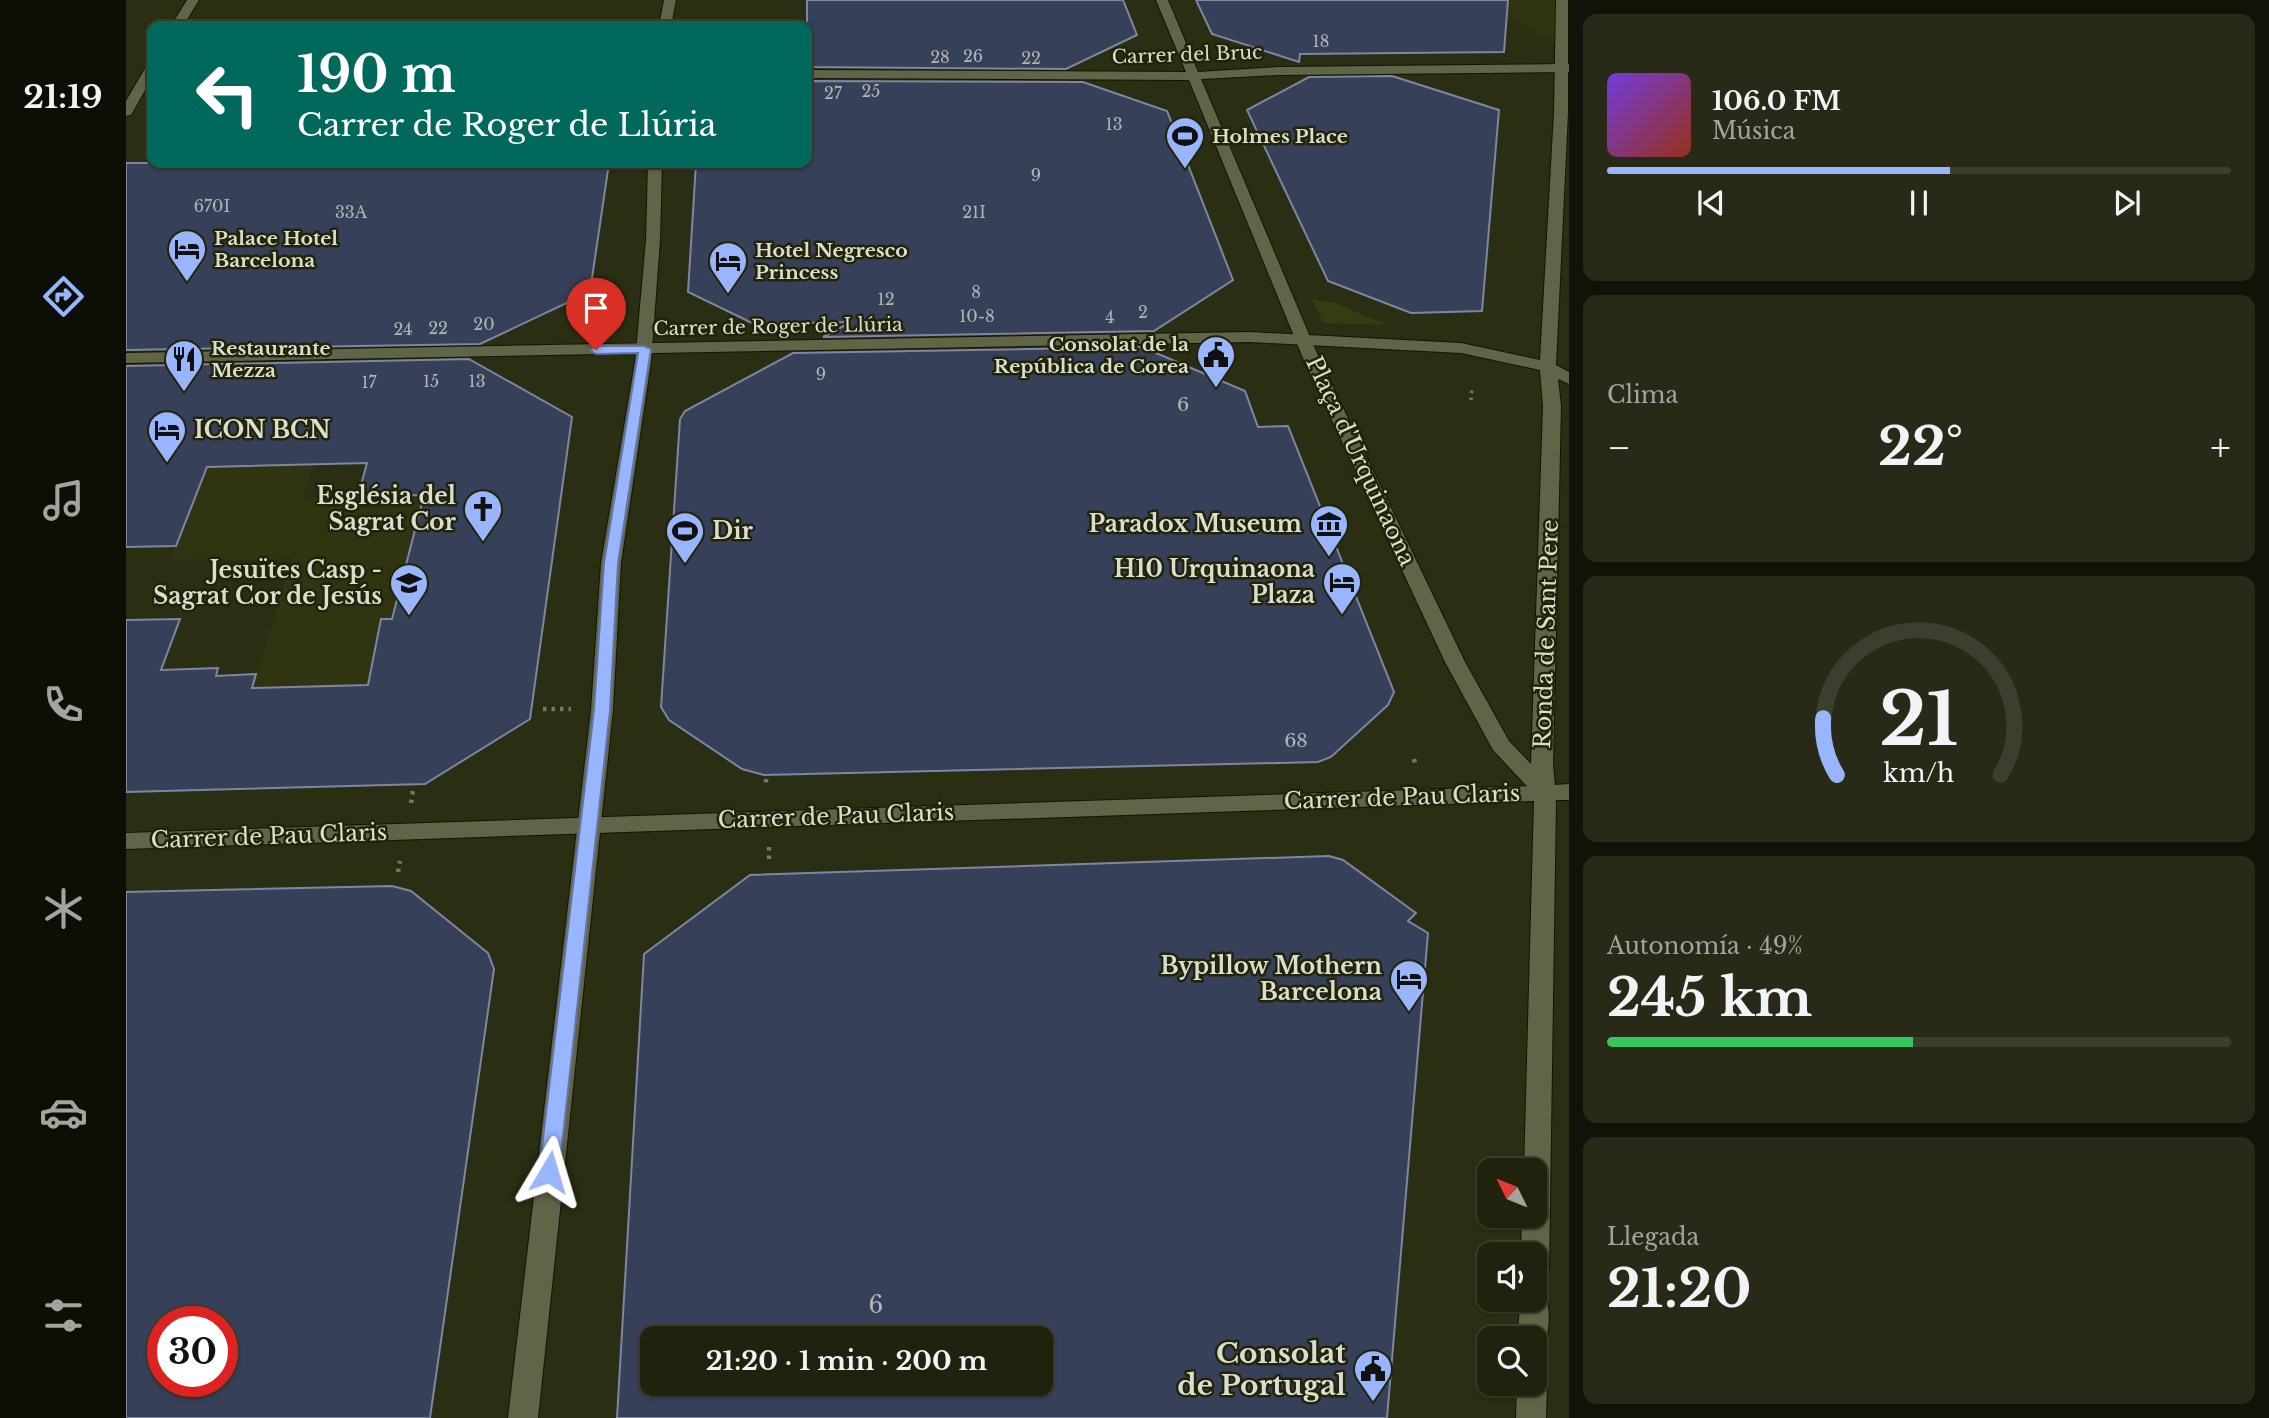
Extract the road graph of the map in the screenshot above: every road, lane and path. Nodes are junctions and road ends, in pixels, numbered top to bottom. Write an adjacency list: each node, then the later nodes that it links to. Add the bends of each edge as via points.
1 (193, 0): 5 (main road)
2 (670, 0): 6 (main road)
3 (1162, 0): 9 (main road)
4 (1562, 0): 7 (main road, Ronda de Sant Pere)
5 (180, 21)
6 (666, 21)
7 (1564, 68): 9 (main road, Carrer del Bruc); 17 (main road, Ronda de Sant Pere)
8 (812, 74): 9 (main road, Carrer del Bruc)
9 (1191, 76): 14 (main road)
10 (147, 84): 11 (main road); 12 (main road)
11 (126, 85)
12 (126, 112)
13 (655, 168): 15 (main road)
14 (1304, 338): 15 (main road, Carrer de Roger de Llúria); 17 (main road, Plaça d'Urquinaona, via 1461,348); 23 (main road, Plaça d'Urquinaona, via 1455,662 1501,745)
15 (644, 349): 16 (main road, Carrer de Roger de Llúria); 24 (main road, via 611,563)
16 (126, 358)
17 (1548, 366): 18 (main road, Plaça d'Urquinaona); 23 (main road, Ronda de Sant Pere, via 1552,406 1542,764)
18 (1569, 379)
19 (1472, 388): 20 (path)
20 (1471, 400)
21 (1414, 759): 22 (path)
22 (1416, 767)
23 (1557, 792): 24 (main road, Carrer de Pau Claris); 28 (main road, Ronda de Sant Pere)
24 (589, 825): 25 (main road, Carrer de Pau Claris); 30 (main road)
25 (126, 841)
26 (400, 860): 27 (path, Carrer de Pau Claris)
27 (398, 872)
28 (1536, 1242)
29 (1532, 1396): 31 (main road)
30 (523, 1418)
31 (1531, 1418)

